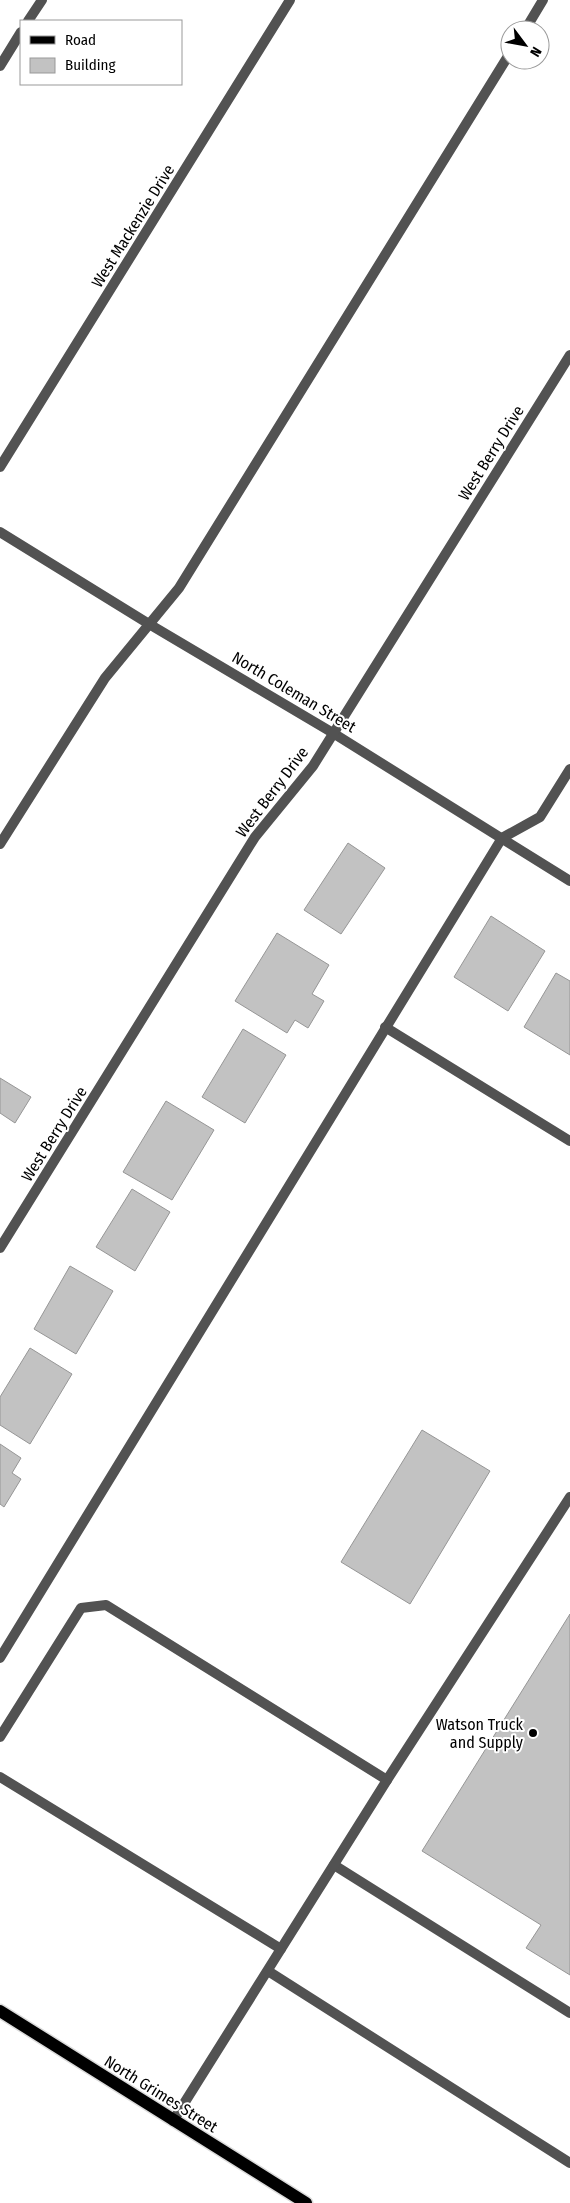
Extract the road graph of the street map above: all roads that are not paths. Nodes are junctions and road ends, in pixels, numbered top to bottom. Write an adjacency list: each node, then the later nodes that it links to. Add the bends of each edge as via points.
1 (42, 0): 4 (street)
2 (290, 0): 10 (street, West Mackenzie Drive)
3 (544, 0): 5 (street)
4 (29, 20)
5 (531, 20)
6 (20, 34): 7 (street)
7 (0, 66)
8 (500, 69): 12 (street, via 179,588)
9 (570, 355): 13 (street, West Berry Drive)
10 (0, 467)
11 (0, 532): 12 (street, North Coleman Street)
12 (149, 624): 13 (street, North Coleman Street); 16 (street, via 105,678)
13 (333, 732): 15 (street, North Coleman Street); 20 (street, West Berry Drive, via 312,766 255,837)
14 (570, 768): 15 (street, via 540,817)
15 (502, 838): 17 (street, North Coleman Street); 18 (street)
16 (0, 844)
17 (570, 881)
18 (385, 1027): 19 (street); 22 (street)
19 (570, 1141)
20 (0, 1248)
21 (570, 1497): 25 (street)
22 (0, 1658)
23 (0, 1737): 25 (street, via 81,1608 106,1605)
24 (0, 1777): 27 (street)
25 (388, 1780): 26 (street)
26 (334, 1865): 27 (street); 30 (street)
27 (281, 1949): 28 (street)
28 (268, 1970): 31 (street); 32 (street)
29 (0, 2011): 31 (main road, North Grimes Street)
30 (570, 2014)
31 (173, 2121): 33 (main road, North Grimes Street)
32 (570, 2163)
33 (306, 2203)

